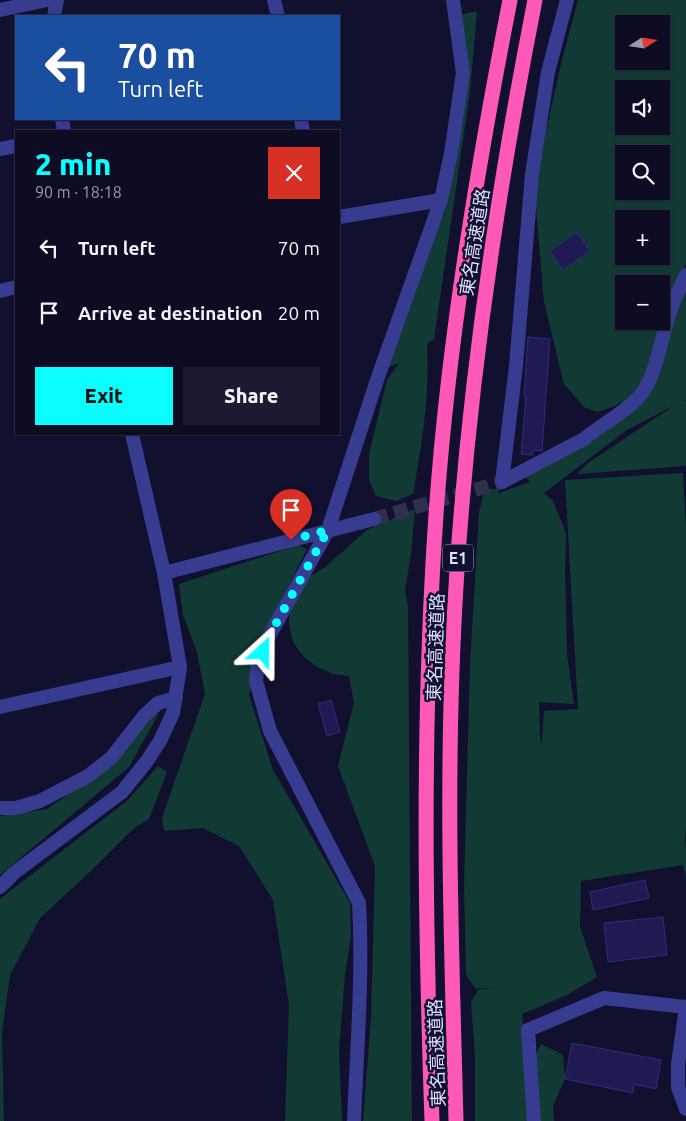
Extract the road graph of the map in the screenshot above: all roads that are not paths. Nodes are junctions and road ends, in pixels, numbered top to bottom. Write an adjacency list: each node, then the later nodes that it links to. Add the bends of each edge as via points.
1 (47, 0): 8 (street)
2 (57, 0): 10 (street)
3 (274, 0): 11 (street)
4 (453, 0): 14 (street, via 463,74 452,153)
5 (510, 0): 31 (highway, 東名高速道路 / E1, via 470,225 449,382 436,514 425,785)
6 (535, 0): 32 (highway, 東名高速道路 / E1, via 494,228 472,384 460,515 452,646 450,784)
7 (567, 0): 16 (street, via 548,72 532,174 516,366 502,482 584,439 616,418 640,395 655,365 666,323)
8 (31, 2): 9 (street)
9 (0, 10)
10 (54, 15)
11 (278, 15)
12 (15, 146): 13 (street)
13 (0, 149)
14 (441, 200): 15 (street); 21 (street)
15 (340, 217)
16 (686, 275)
17 (15, 287): 18 (street)
18 (0, 290)
19 (132, 435): 22 (street)
20 (374, 518): 21 (street)
21 (328, 530): 22 (street); 30 (street, via 268,638 256,681 270,731 359,903 360,987)
22 (164, 574): 23 (street)
23 (180, 667): 24 (street); 25 (street)
24 (176, 698): 26 (street, via 158,703 111,758 88,776 40,801 16,808); 27 (street, via 160,741 122,792)
25 (0, 707)
26 (0, 808)
27 (0, 887)
28 (686, 1007): 29 (street, via 678,1064 678,1087); 33 (street, via 604,998 528,1030)
29 (686, 1109)
30 (354, 1121)
31 (432, 1121)
32 (456, 1121)
33 (534, 1121)

